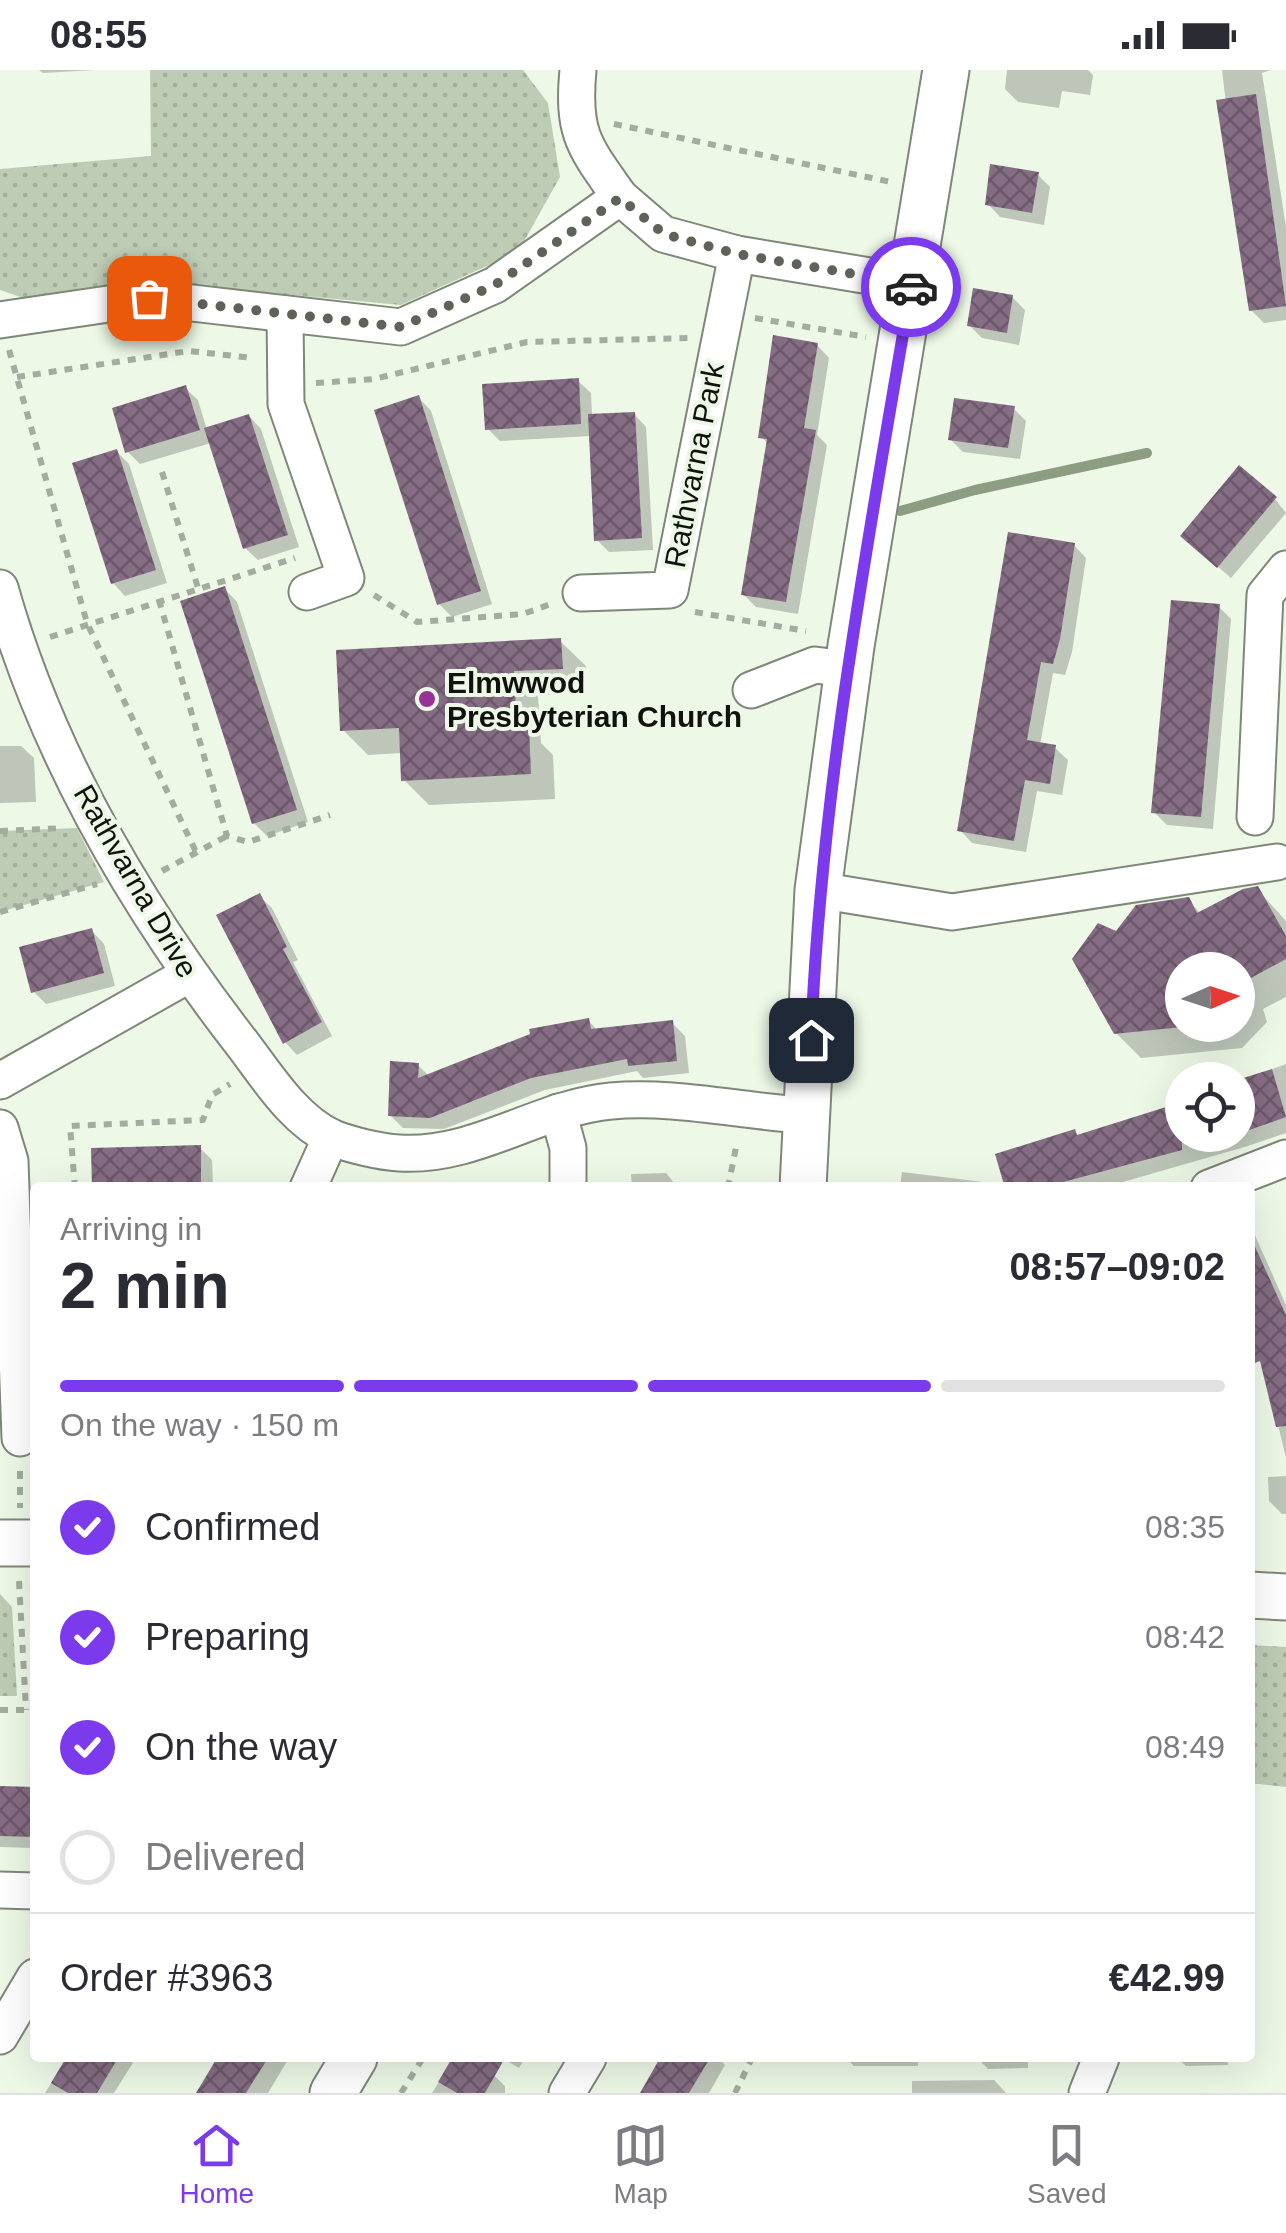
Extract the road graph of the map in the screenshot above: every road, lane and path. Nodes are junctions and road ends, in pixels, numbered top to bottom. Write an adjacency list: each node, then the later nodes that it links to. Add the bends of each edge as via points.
1 (578, 70): 3 (street)
2 (946, 70): 4 (main road)
3 (574, 116): 4 (path); 5 (street, via 587,150)
4 (927, 189): 7 (main road)
5 (620, 198): 6 (street, via 664,234); 8 (street, via 495,285 401,327)
6 (737, 254): 7 (street); 10 (street, Rathvarna Park)
7 (912, 284): 11 (main road)
8 (285, 314): 9 (street, via 149,298); 12 (street)
9 (0, 320): 13 (path)
10 (721, 325): 11 (path); 12 (path, via 527,342 374,379); 19 (street, Rathvarna Park)
11 (902, 342): 26 (main road)
12 (285, 374): 13 (path, via 189,351); 15 (street, via 286,404)
13 (17, 377): 23 (path)
14 (162, 472): 18 (path)
15 (340, 562): 18 (path); 20 (street); 21 (path, via 418,622 523,614)
16 (1286, 570): 29 (street, via 1265,595)
17 (0, 588): 25 (street, Rathvarna Drive)
18 (198, 588): 22 (path)
19 (670, 590): 21 (street, Rathvarna Park); 26 (path, via 691,612)
20 (308, 592)
21 (580, 593)
22 (159, 600): 23 (path); 32 (path)
23 (86, 623): 24 (path); 33 (path)
24 (63, 632)
25 (9, 652): 30 (street, Rathvarna Drive)
26 (850, 654): 27 (street); 36 (main road)
27 (751, 690)
28 (330, 815): 32 (path, via 248,842)
29 (1255, 817)
30 (98, 827): 31 (path); 35 (street, Rathvarna Drive)
31 (0, 831)
32 (226, 836): 33 (path)
33 (196, 852): 35 (path)
34 (1277, 862): 36 (street, via 952,912)
35 (131, 881): 37 (path); 38 (street, Rathvarna Drive)
36 (818, 890): 43 (main road)
37 (0, 912)
38 (188, 975): 39 (street, Rathvarna Drive); 40 (street)
39 (260, 1067): 45 (street, Rathvarna Drive, via 291,1106); 47 (path, via 212,1094 204,1120 70,1126)
40 (0, 1081)
41 (558, 1112): 42 (street, Rathvarna Drive, via 610,1101); 45 (street, Rathvarna Drive, via 434,1153 396,1153); 49 (street)
42 (744, 1112): 43 (street, Rathvarna Drive); 50 (path)
43 (807, 1115): 51 (main road)
44 (0, 1128): 53 (street, via 10,1161)
45 (332, 1137): 48 (street)
46 (1286, 1158): 52 (street)
47 (75, 1182)
48 (311, 1182)
49 (568, 1182)
50 (729, 1182)
51 (803, 1182)
52 (1224, 1182)
53 (20, 1438)
54 (18, 1555): 58 (path)
55 (1255, 1595): 56 (main road)
56 (1286, 1597)
57 (0, 1710): 58 (path)
58 (30, 1710)
59 (0, 1890): 60 (street)
60 (30, 1891)
61 (30, 1985): 62 (street)
62 (0, 2036)
63 (352, 2062): 68 (main road)
64 (420, 2062): 69 (path)
65 (586, 2062): 70 (street)
66 (750, 2062): 71 (path)
67 (1099, 2062): 72 (street)
68 (333, 2093)
69 (401, 2093)
70 (568, 2093)
71 (735, 2093)
72 (1086, 2093)

